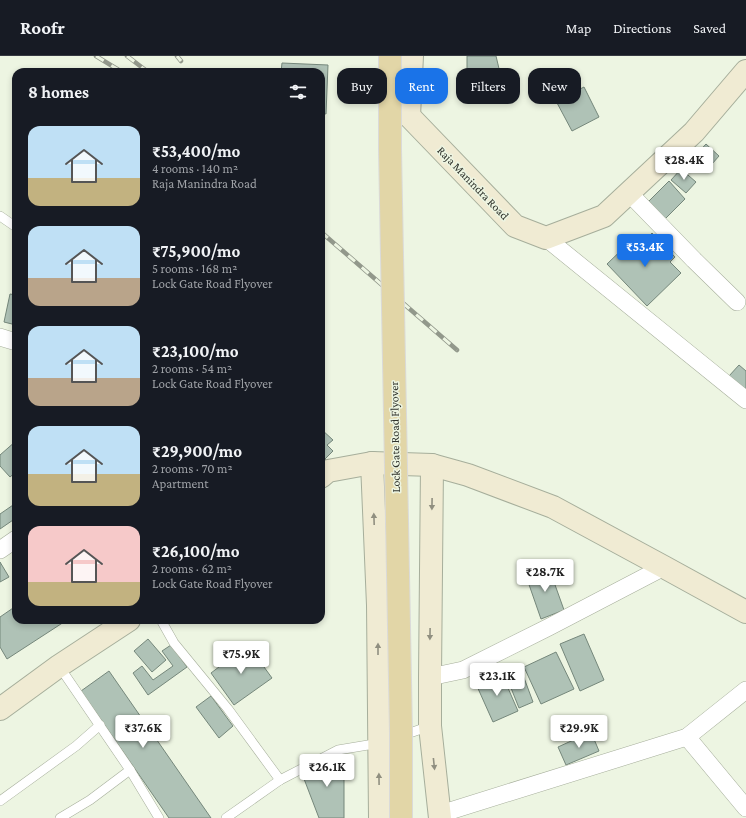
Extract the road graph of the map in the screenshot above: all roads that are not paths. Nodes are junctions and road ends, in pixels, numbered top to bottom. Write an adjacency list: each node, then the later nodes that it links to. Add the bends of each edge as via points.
1 (390, 56): 40 (main road, Lock Gate Road Flyover, bridge)
2 (412, 56): 5 (street)
3 (380, 66): 5 (street, Raja Manindra Road)
4 (746, 71): 6 (street, via 694,132)
5 (409, 116): 9 (street, Raja Manindra Road, via 515,226)
6 (629, 193): 9 (street, via 604,216); 10 (street)
7 (0, 216): 8 (lane)
8 (12, 224)
9 (546, 238): 13 (street)
10 (737, 302)
11 (0, 337): 12 (street)
12 (12, 341)
13 (746, 400)
14 (372, 463): 15 (street); 16 (street); 30 (street, one-way to 14)
15 (432, 466): 19 (street, via 468,475 553,507); 24 (street, one-way to 24)
16 (325, 474)
17 (12, 542): 18 (street)
18 (0, 550)
19 (664, 566): 20 (street); 24 (street, via 463,670)
20 (744, 612)
21 (123, 624): 23 (street)
22 (163, 624): 32 (lane, via 174,642)
23 (60, 666): 26 (street); 27 (lane)
24 (430, 677): 28 (street)
25 (746, 690): 29 (street)
26 (0, 709)
27 (100, 725): 31 (lane); 33 (lane, via 76,746)
28 (430, 726): 30 (lane); 35 (street, one-way to 35)
29 (687, 737): 34 (street); 35 (street)
30 (386, 741): 32 (lane, via 338,750); 39 (street, one-way to 30)
31 (130, 770): 36 (lane, via 90,800); 37 (lane)
32 (280, 780): 38 (lane)
33 (0, 801)
34 (746, 808)
35 (440, 816)
36 (60, 818)
37 (159, 818)
38 (226, 818)
39 (380, 818)
40 (401, 818)

